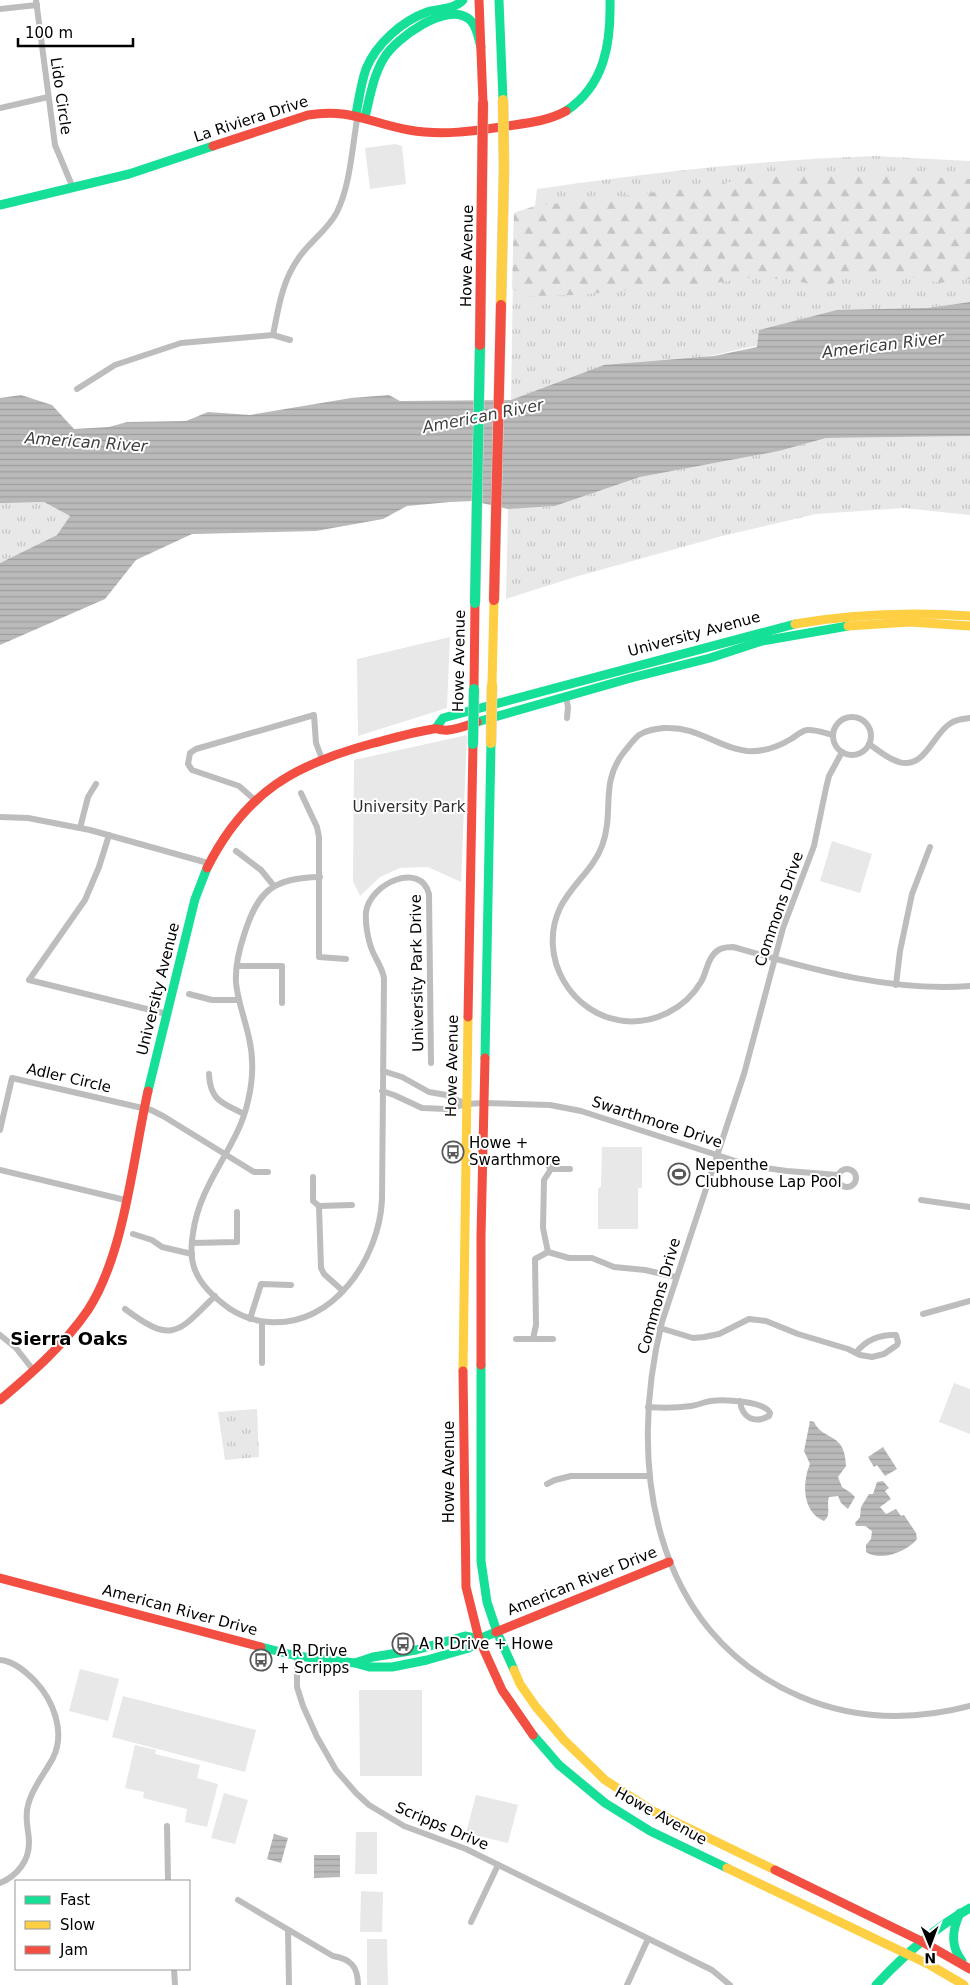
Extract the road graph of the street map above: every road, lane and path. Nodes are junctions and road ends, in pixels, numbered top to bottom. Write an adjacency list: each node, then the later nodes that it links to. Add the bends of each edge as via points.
1 (463, 0): 10 (main road, via 454,6 414,18 388,39 368,66)
2 (479, 0): 7 (main road, Howe Avenue)
3 (500, 0): 50 (main road, Howe Avenue, bridge, via 503,218)
4 (610, 0): 10 (main road, La Riviera Drive, via 610,45 603,69 589,90 563,113 544,120 495,128 437,133 405,129)
5 (37, 2): 6 (street, Lido Circle); 8 (street, Lido Circle)
6 (0, 9)
7 (481, 48): 10 (main road, via 474,24 468,17 457,15 434,19 407,32 379,66); 51 (main road, Howe Avenue, bridge, via 483,225)
8 (48, 97): 9 (street); 11 (street, Lido Circle, via 55,145)
9 (0, 108)
10 (360, 115): 11 (main road, La Riviera Drive, via 335,111 308,115 156,166); 13 (street, via 343,199 327,226 297,259 278,306)
11 (73, 188): 12 (main road, La Riviera Drive)
12 (0, 205)
13 (273, 335): 14 (street); 15 (street, via 181,343 115,365)
14 (290, 340)
15 (77, 389)
16 (970, 616): 21 (main road, University Avenue, via 900,614 779,627 474,709 444,718)
17 (970, 626): 18 (main road, University Avenue, via 889,623 791,635)
18 (566, 697): 19 (street); 21 (main road, University Avenue, via 446,731)
19 (567, 718)
20 (970, 718): 23 (street, via 950,723 924,755 908,764 893,760)
21 (436, 728): 25 (main road, University Avenue)
22 (833, 735): 23 (street, via 843,719 856,718 862,720 870,731); 24 (street, via 835,745); 37 (street, via 807,730 776,746 750,751 684,728 655,729 638,737 618,760 611,775 608,824 602,848 564,900 553,928 554,956 567,988 592,1010 626,1021 654,1018 678,1007 700,984 712,956 724,947)
23 (869, 744): 24 (street, via 858,754)
24 (842, 752): 37 (street, Commons Drive, via 827,782 814,846)
25 (322, 759): 28 (main road, University Avenue, via 290,774); 28 (street, via 316,743 314,714 190,753 188,764 192,770 238,786)
26 (96, 784): 30 (street, via 88,798)
27 (301, 793): 35 (street, via 320,837)
28 (255, 800): 34 (main road, University Avenue, via 230,826)
29 (0, 817): 30 (street, via 28,818)
30 (80, 828): 31 (street)
31 (109, 835): 34 (street); 45 (street, via 86,900 29,980)
32 (930, 846): 40 (street, via 912,894)
33 (236, 851): 36 (street, via 261,870)
34 (208, 863): 45 (main road, University Avenue, via 195,899)
35 (320, 877): 36 (street, University Park Drive, via 290,879); 38 (street, via 319,957)
36 (274, 886): 39 (street, University Park Drive, via 253,910)
37 (774, 958): 40 (street, via 842,976); 56 (street, Commons Drive, via 754,1039)
38 (346, 959)
39 (237, 966): 43 (street, University Park Drive); 44 (street, via 282,966)
40 (896, 985): 41 (street)
41 (970, 986)
42 (189, 994): 43 (street, via 212,1000)
43 (239, 1000): 53 (street, University Park Drive, via 252,1056 251,1089)
44 (282, 1003)
45 (167, 1014): 52 (main road, University Avenue)
46 (431, 1063): 47 (street, University Park Drive, via 427,885 407,878 380,887 370,900 366,913 371,947 384,978)
47 (383, 1071): 49 (street, University Park Drive); 51 (street, via 429,1092)
48 (210, 1074): 53 (street, via 214,1095)
49 (382, 1091): 51 (street, via 422,1108 447,1109); 76 (street, University Park Drive, via 382,1196 378,1227 361,1268)
50 (484, 1103): 51 (street, Swarthmore Drive); 56 (street, Swarthmore Drive, via 562,1106); 98 (main road, Howe Avenue, via 481,1562 484,1590)
51 (466, 1104): 99 (main road, Howe Avenue, via 463,1293 465,1572)
52 (144, 1109): 54 (street, Adler Circle, via 12,1078); 55 (street, via 163,1116); 64 (main road, University Avenue)
53 (244, 1114): 55 (street, University Park Drive)
54 (0, 1130)
55 (224, 1154): 61 (street, via 254,1172); 71 (street, University Park Drive, via 204,1191)
56 (717, 1155): 62 (street, Swarthmore Drive, via 769,1169); 74 (street, Commons Drive)
57 (519, 1160): 58 (street, via 544,1160)
58 (551, 1169): 59 (street); 72 (street, via 544,1180 543,1228)
59 (570, 1169)
60 (0, 1170): 64 (street)
61 (268, 1172)
62 (838, 1175)
63 (313, 1177): 67 (street, via 314,1201)
64 (125, 1200): 90 (main road, University Avenue, via 98,1292 72,1331)
65 (921, 1200): 68 (street)
66 (352, 1205): 67 (street)
67 (319, 1206): 76 (street, via 320,1268)
68 (970, 1208)
69 (237, 1212): 71 (street, via 237,1242)
70 (133, 1234): 73 (street, via 162,1247)
71 (192, 1243): 73 (street, University Park Drive)
72 (548, 1252): 74 (street, via 569,1258 592,1258 614,1267); 86 (street, via 536,1259)
73 (192, 1254): 77 (street, University Park Drive, via 201,1282)
74 (676, 1277): 83 (street, Commons Drive)
75 (291, 1285): 81 (street, via 261,1284)
76 (343, 1291): 82 (street, University Park Drive, via 326,1306 301,1319)
77 (215, 1296): 79 (street, via 189,1322 175,1329 151,1327); 81 (street, University Park Drive)
78 (970, 1301): 80 (street)
79 (125, 1309)
80 (923, 1314)
81 (250, 1319): 82 (street, University Park Drive)
82 (262, 1322): 89 (street)
83 (660, 1328): 88 (street, via 693,1338 719,1334 749,1319 766,1321); 93 (street, Commons Drive, via 651,1370)
84 (0, 1335): 90 (street, via 16,1348)
85 (516, 1339): 86 (street)
86 (533, 1339): 87 (street)
87 (553, 1339)
88 (856, 1353): 88 (street, via 872,1357 884,1354 897,1345 898,1338 896,1335 877,1337)
89 (262, 1363)
90 (34, 1371): 91 (main road, University Avenue)
91 (0, 1400)
92 (740, 1401): 92 (street, via 767,1408 770,1416 749,1419 741,1410); 93 (street)
93 (648, 1407): 94 (street, Commons Drive)
94 (649, 1476): 95 (street, via 571,1476); 96 (street, Commons Drive)
95 (547, 1484)
96 (669, 1562): 98 (main road, American River Drive); 102 (street, Commons Drive, via 688,1601 719,1641 751,1669 786,1691 858,1714 920,1715)
97 (0, 1578): 100 (main road, American River Drive)
98 (497, 1632): 99 (main road, American River Drive); 113 (main road, Howe Avenue, via 520,1684 536,1707 571,1748 605,1780 653,1811)
99 (479, 1639): 100 (main road, American River Drive, via 470,1648 392,1667 370,1667); 114 (main road, Howe Avenue, via 502,1690 524,1724 559,1765 605,1803 659,1835)
100 (297, 1656): 104 (street, Scripps Drive, via 297,1687 303,1706 326,1755 356,1793 383,1815 404,1826)
101 (0, 1660): 106 (street, via 25,1671 42,1689 51,1702 58,1738 54,1756 28,1803 26,1858 19,1870)
102 (970, 1706)
103 (168, 1826): 105 (street)
104 (498, 1864): 110 (street, Scripps Drive); 112 (street, Scripps Drive)
105 (168, 1880)
106 (0, 1883)
107 (238, 1900): 111 (street)
108 (970, 1908): 109 (main road)
109 (960, 1913): 113 (main road); 115 (main road, via 954,1928 953,1945 956,1955)
110 (471, 1922)
111 (288, 1930): 118 (street); 119 (street, via 333,1956 348,1960 358,1976)
112 (648, 1938): 120 (street); 121 (street, Scripps Drive, via 712,1970)
113 (921, 1941): 114 (main road); 115 (main road, Howe Avenue)
114 (907, 1954): 122 (main road); 123 (main road, Howe Avenue)
115 (969, 1968)
116 (174, 1970): 117 (street)
117 (175, 1985)
118 (289, 1985)
119 (358, 1985)
120 (627, 1985)
121 (730, 1985)
122 (876, 1985)
123 (964, 1985)

